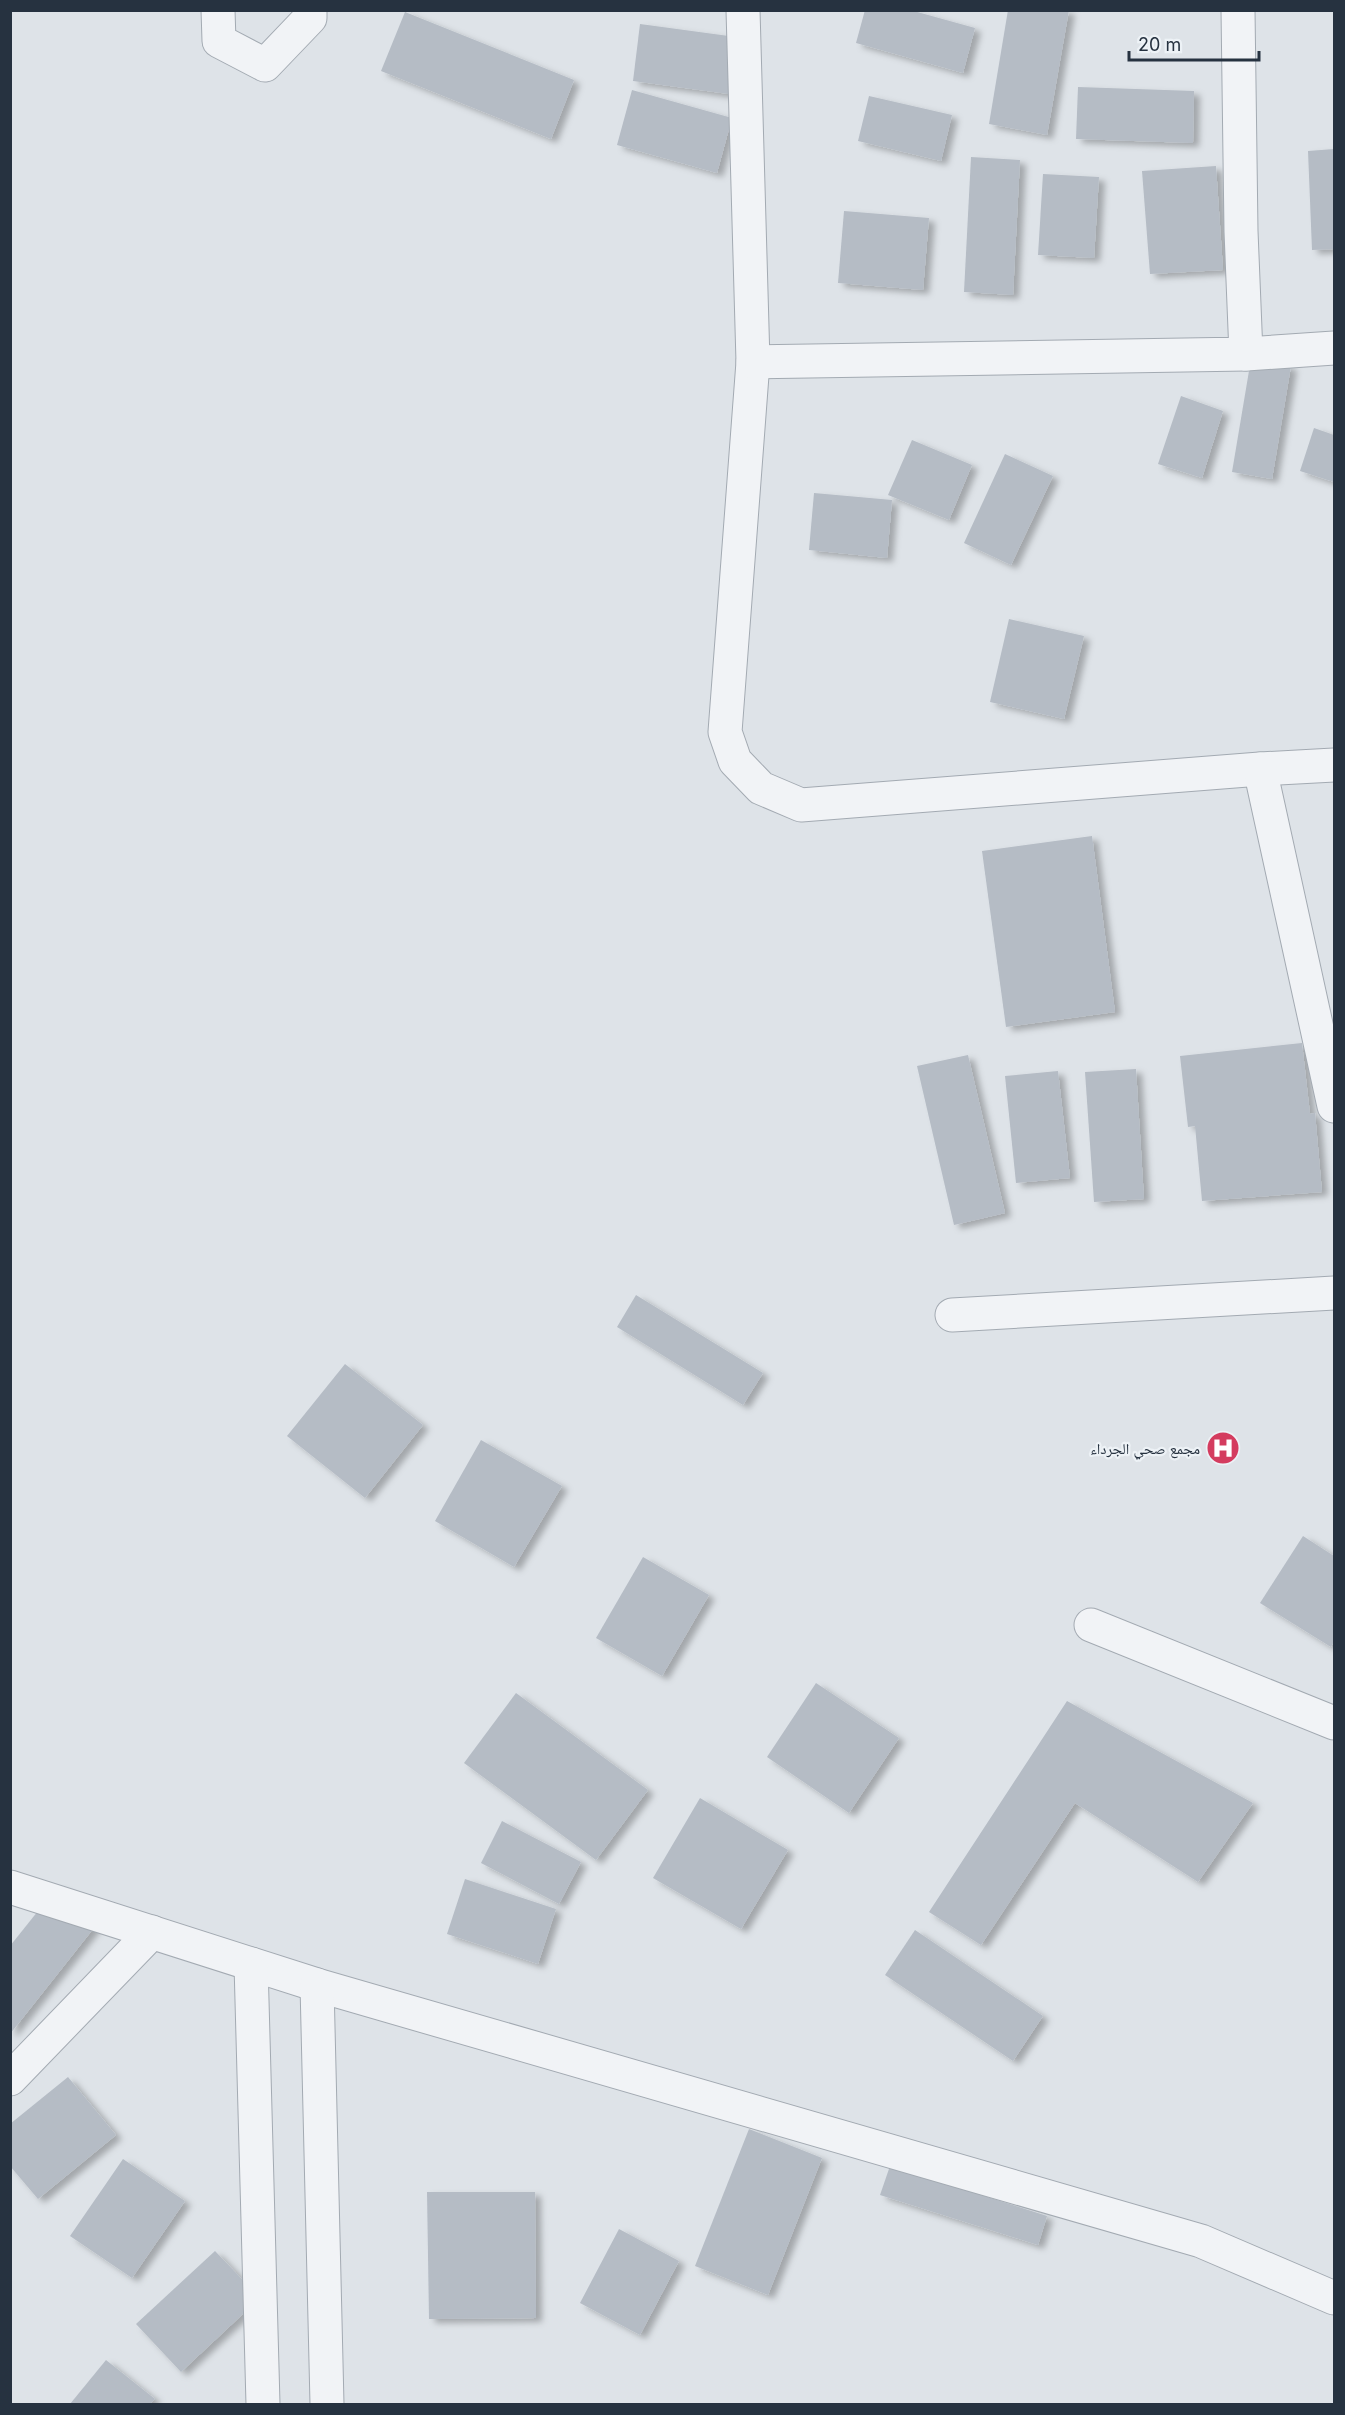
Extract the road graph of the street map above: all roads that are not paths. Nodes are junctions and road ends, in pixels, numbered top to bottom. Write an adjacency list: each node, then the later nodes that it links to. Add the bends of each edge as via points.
1 (218, 10): 2 (street, via 219,40 265,65 310,18)
2 (310, 10)
3 (743, 10): 7 (street)
4 (1238, 10): 6 (street)
5 (1335, 348): 6 (street)
6 (1246, 354): 7 (street)
7 (753, 362): 9 (street, via 725,732 735,761 761,788 801,805)
8 (1335, 765): 9 (street)
9 (1260, 769): 10 (street)
10 (1335, 1106)
11 (1335, 1293): 12 (street)
12 (952, 1315)
13 (1091, 1625): 14 (street)
14 (1335, 1723)
15 (10, 1887): 16 (street)
16 (152, 1932): 17 (street); 19 (street)
17 (251, 1964): 18 (street); 21 (street)
18 (317, 1985): 20 (street, via 1201,2241); 22 (street)
19 (10, 2079)
20 (1335, 2298)
21 (263, 2404)
22 (327, 2404)

